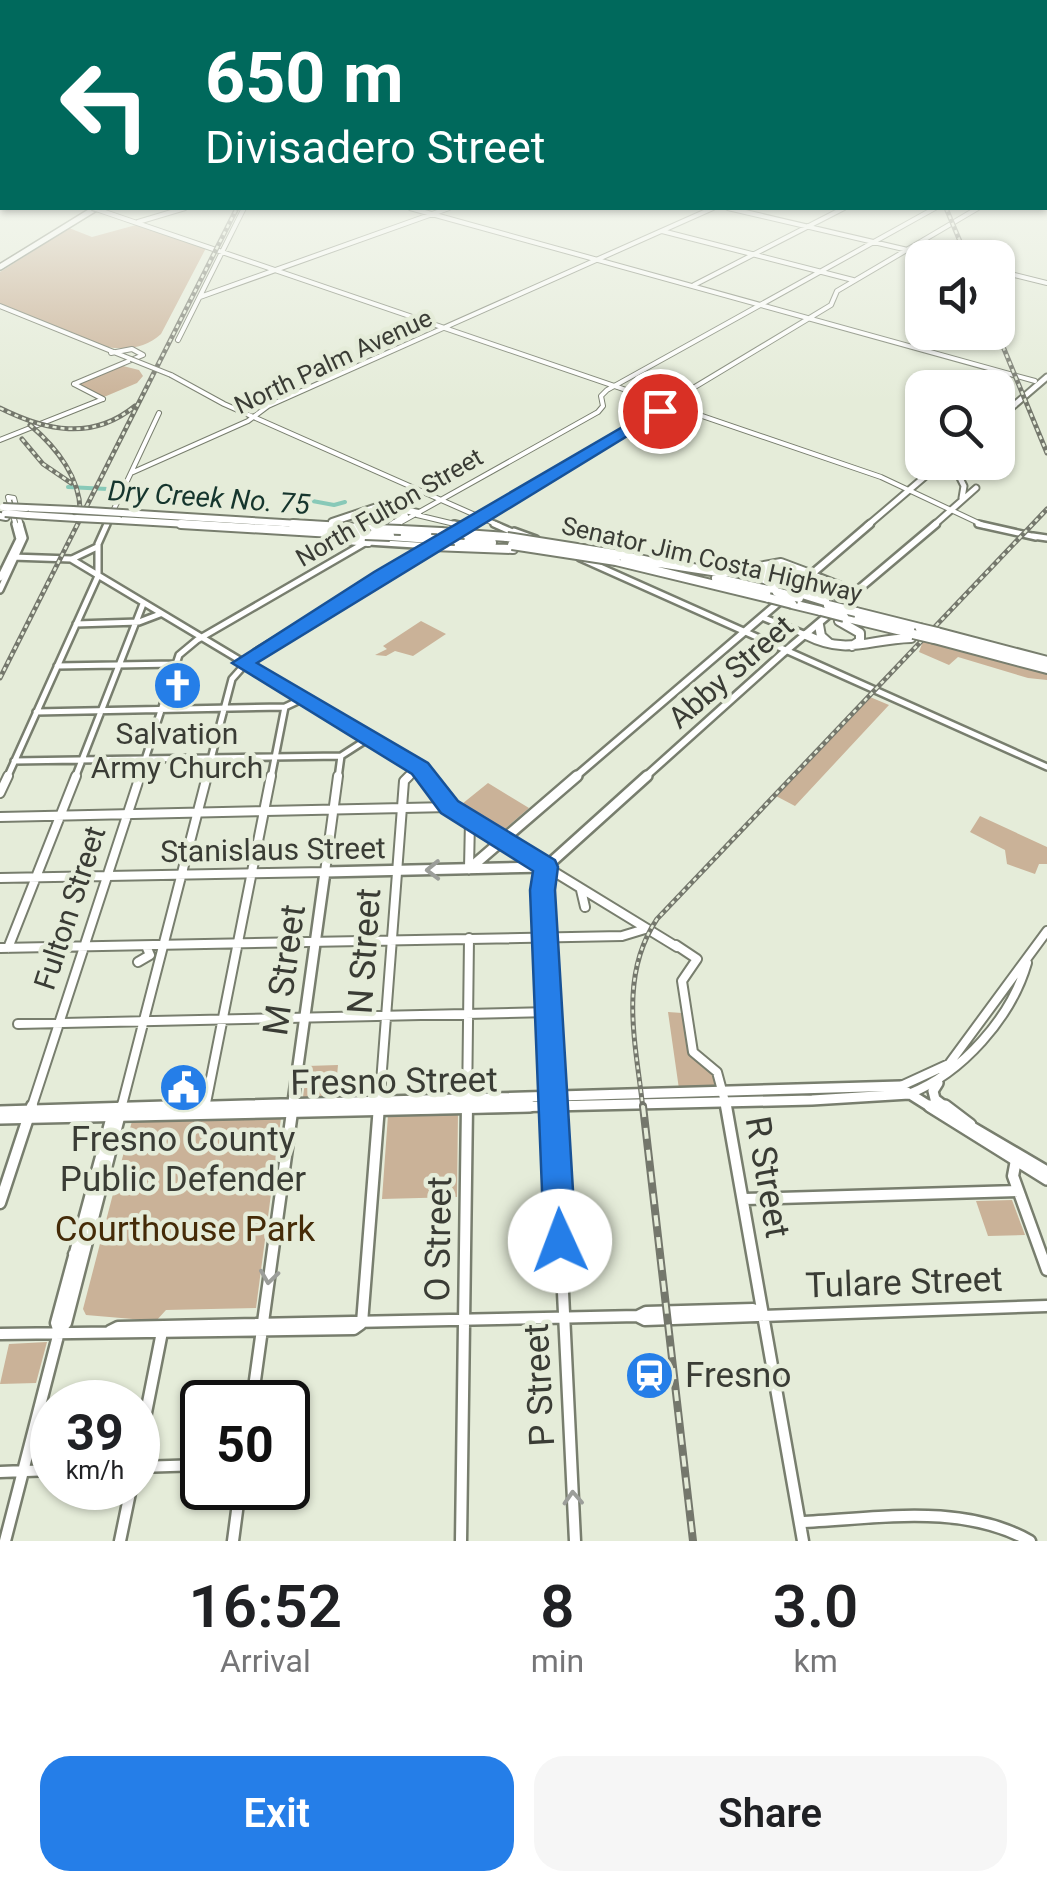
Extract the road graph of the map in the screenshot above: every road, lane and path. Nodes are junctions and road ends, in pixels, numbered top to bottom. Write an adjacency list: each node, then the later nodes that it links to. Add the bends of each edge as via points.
1 (219, 258): 16 (main road)
2 (238, 258): 10 (main road)
3 (305, 258): 10 (main road)
4 (594, 258): 9 (main road)
5 (745, 258): 15 (main road)
6 (768, 258): 11 (main road)
7 (844, 258): 11 (main road)
8 (893, 258): 13 (main road)
9 (598, 259): 15 (main road); 20 (main road, North Palm Avenue)
10 (270, 270): 16 (main road); 20 (main road)
11 (820, 271): 13 (main road); 17 (main road)
12 (1015, 275): 14 (main road)
13 (854, 280): 19 (main road)
14 (1047, 283)
15 (692, 285): 17 (main road)
16 (200, 298): 23 (main road)
17 (761, 304): 19 (main road); 29 (main road)
18 (0, 306): 24 (main road)
19 (809, 318): 21 (main road); 22 (main road); 31 (main road)
20 (445, 327): 29 (main road); 32 (main road, North Palm Avenue)
21 (866, 334): 22 (main road); 26 (main road)
22 (880, 336): 26 (main road)
23 (178, 340)
24 (110, 354): 25 (main road); 25 (main road, via 140,351 143,356)
25 (133, 360): 33 (main road, bridge); 36 (main road, via 74,384 103,398)
26 (988, 368): 28 (main road); 28 (main road)
27 (1047, 374): 28 (main road)
28 (1041, 383): 30 (main road)
29 (615, 386): 31 (main road); 46 (main road, North Fulton Street, via 601,396 598,412)
30 (1015, 403)
31 (671, 405): 42 (main road); 51 (main road)
32 (268, 406): 33 (main road); 35 (main road, North Palm Avenue)
33 (244, 412): 35 (main road)
34 (159, 413): 37 (main road)
35 (254, 417): 37 (main road, North Palm Avenue); 46 (main road)
36 (0, 440)
37 (131, 473): 63 (main road)
38 (921, 480): 42 (main road)
39 (960, 480): 41 (main road)
40 (961, 480): 41 (main road)
41 (963, 483): 45 (main road)
42 (912, 488): 49 (main road); 71 (main road)
43 (976, 488): 45 (main road, Abby Street)
44 (4, 497): 65 (main road, via 14,498 24,542)
45 (962, 498): 49 (main road, Abby Street)
46 (442, 499): 50 (main road, North Fulton Street); 51 (main road)
47 (401, 507): 50 (highway); 54 (highway, via 405,516); 54 (highway, via 372,511)
48 (2, 511): 52 (highway, Senator Jim Costa Highway, bridge)
49 (948, 511): 59 (main road); 76 (main road, Abby Street)
50 (417, 514): 53 (highway, via 387,503 338,521); 54 (main road, North Fulton Street); 57 (main road)
51 (481, 516): 57 (main road); 61 (main road)
52 (121, 517): 53 (highway, Senator Jim Costa Highway); 55 (highway, Senator Jim Costa Highway)
53 (287, 523): 54 (highway, Senator Jim Costa Highway)
54 (383, 530): 56 (highway, Senator Jim Costa Highway, bridge); 58 (highway, Senator Jim Costa Highway, bridge); 62 (highway, Senator Jim Costa Highway)
55 (272, 531): 58 (highway, Senator Jim Costa Highway); 60 (highway)
56 (443, 531): 57 (highway, Senator Jim Costa Highway, bridge)
57 (466, 531): 61 (highway, Senator Jim Costa Highway); 62 (main road)
58 (366, 538): 60 (highway); 62 (main road); 64 (main road, North Fulton Street)
59 (1047, 538)
60 (348, 540): 64 (highway)
61 (512, 541): 62 (highway); 62 (highway, Senator Jim Costa Highway, bridge); 66 (highway, Senator Jim Costa Highway, bridge); 68 (highway, Senator Jim Costa Highway, bridge); 68 (main road)
62 (431, 542): 95 (main road)
63 (97, 546): 67 (main road); 72 (main road)
64 (356, 549): 90 (main road, North Fulton Street)
65 (14, 556): 67 (main road); 73 (main road); 75 (main road)
66 (619, 558): 68 (highway, Senator Jim Costa Highway, bridge); 69 (highway, Senator Jim Costa Highway); 77 (highway, Senator Jim Costa Highway)
67 (71, 559): 72 (main road)
68 (585, 559): 87 (main road)
69 (654, 562): 71 (highway, via 725,574 779,563); 77 (highway, Senator Jim Costa Highway)
70 (786, 566): 71 (highway); 74 (highway); 77 (highway, via 762,575)
71 (812, 574): 74 (main road); 76 (main road)
72 (98, 576): 79 (main road); 85 (main road)
73 (0, 578)
74 (802, 584): 82 (main road)
75 (0, 590)
76 (858, 593): 86 (main road, Abby Street)
77 (774, 595): 78 (highway, bridge); 78 (highway, bridge)
78 (795, 600): 80 (highway); 80 (highway, Senator Jim Costa Highway)
79 (142, 604): 81 (main road); 84 (main road)
80 (824, 608): 83 (highway, bridge); 88 (highway, Senator Jim Costa Highway, bridge, via 857,611)
81 (160, 614): 84 (main road); 90 (main road)
82 (762, 617): 87 (main road); 89 (main road)
83 (842, 619): 88 (highway, Senator Jim Costa Highway); 92 (highway, via 862,637 853,646)
84 (133, 623): 85 (main road); 97 (main road)
85 (76, 624): 98 (main road)
86 (818, 626): 89 (main road, Abby Street); 92 (highway)
87 (743, 633): 93 (main road); 127 (main road)
88 (915, 633): 89 (highway, via 842,650); 91 (highway, bridge)
89 (806, 636): 92 (highway); 93 (main road, Abby Street)
90 (201, 637): 95 (main road); 96 (main road, Fulton Street)
91 (934, 638): 94 (highway); 99 (highway)
92 (836, 646)
93 (784, 653): 100 (main road); 101 (main road); 128 (main road, Abby Street)
94 (1047, 661)
95 (242, 663): 102 (main road); 104 (main road)
96 (176, 664): 97 (main road); 105 (main road, Fulton Street)
97 (117, 665): 98 (main road); 106 (main road)
98 (57, 666): 107 (main road)
99 (1047, 669)
100 (847, 684): 101 (main road); 116 (main road)
101 (865, 687): 116 (main road)
102 (302, 699): 103 (main road); 108 (main road)
103 (286, 707): 104 (main road); 110 (main road)
104 (223, 708): 105 (main road); 111 (main road)
105 (162, 709): 106 (main road); 112 (main road, Fulton Street)
106 (100, 710): 107 (main road); 113 (main road)
107 (36, 712): 114 (main road)
108 (369, 738): 109 (main road); 115 (main road)
109 (341, 756): 110 (main road); 119 (main road, M Street)
110 (275, 757): 111 (main road); 121 (main road)
111 (210, 758): 112 (main road); 122 (main road)
112 (145, 759): 113 (main road); 123 (main road, Fulton Street)
113 (80, 760): 114 (main road); 124 (main road)
114 (14, 761): 117 (main road)
115 (418, 767): 118 (main road); 120 (main road, N Street, via 405,779)
116 (1047, 770)
117 (0, 793)
118 (450, 807): 120 (main road); 126 (main road)
119 (334, 810): 120 (main road); 121 (main road); 131 (main road, M Street)
120 (402, 810): 130 (main road, N Street)
121 (265, 812): 122 (main road); 132 (main road)
122 (196, 813): 123 (main road); 133 (main road)
123 (128, 814): 124 (main road); 134 (main road, Fulton Street)
124 (59, 816): 125 (main road); 135 (main road)
125 (0, 817)
126 (470, 820): 127 (main road); 129 (main road)
127 (502, 840): 128 (main road); 129 (main road)
128 (546, 867): 129 (main road, Stanislaus Street); 137 (main road); 142 (main road, P Street)
129 (468, 869): 130 (main road, Stanislaus Street, one-way to 130)
130 (398, 871): 131 (main road, Stanislaus Street); 144 (main road, N Street)
131 (325, 872): 132 (main road, Stanislaus Street); 145 (main road, M Street)
132 (252, 873): 133 (main road, Stanislaus Street); 146 (main road)
133 (180, 874): 134 (main road, Stanislaus Street); 147 (main road)
134 (108, 876): 135 (main road, Stanislaus Street); 149 (main road, Fulton Street)
135 (36, 877): 136 (main road, Stanislaus Street); 151 (main road)
136 (0, 878)
137 (581, 888): 138 (main road); 139 (main road)
138 (585, 907)
139 (628, 917): 140 (main road); 150 (main road)
140 (641, 927): 142 (main road, via 632,936); 150 (main road)
141 (1047, 932): 153 (main road)
142 (545, 936): 143 (main road); 154 (main road, P Street)
143 (469, 938): 144 (main road); 155 (main road, O Street)
144 (392, 939): 145 (main road); 156 (main road, N Street)
145 (316, 940): 146 (main road); 157 (main road, M Street)
146 (238, 942): 147 (main road); 158 (main road)
147 (162, 944): 148 (main road); 159 (main road)
148 (145, 945): 149 (main road); 152 (main road, via 150,956)
149 (84, 946): 151 (main road); 161 (main road, Fulton Street)
150 (677, 946): 164 (main road, R Street, via 697,959 682,981 692,1049 719,1074)
151 (4, 948)
152 (138, 962)
153 (1027, 962): 162 (main road, via 1022,980 963,1064); 163 (main road, via 949,1064)
154 (550, 1012): 155 (main road); 165 (main road, P Street)
155 (468, 1014): 156 (main road); 166 (main road, O Street)
156 (387, 1016): 157 (main road); 167 (main road, N Street)
157 (305, 1018): 158 (main road); 168 (main road, M Street)
158 (223, 1021): 159 (main road); 169 (main road)
159 (142, 1022): 161 (main road); 170 (main road)
160 (18, 1024): 161 (main road)
161 (58, 1024): 171 (main road, Fulton Street)
162 (938, 1083): 163 (main road); 173 (main road, via 935,1099)
163 (908, 1091): 164 (main road, Fresno Street); 173 (main road)
164 (726, 1097): 165 (main road, Fresno Street); 177 (main road, R Street)
165 (554, 1102): 166 (main road, Fresno Street); 184 (main road, P Street)
166 (466, 1104): 167 (main road, Fresno Street); 185 (main road, O Street)
167 (380, 1106): 168 (main road, Fresno Street); 186 (main road, N Street)
168 (293, 1108): 169 (main road, Fresno Street); 169 (main road, Fresno Street); 187 (main road, M Street, one-way to 187)
169 (209, 1111): 170 (main road, Fresno Street)
170 (117, 1112): 171 (main road, Fresno Street); 179 (main road); 181 (main road)
171 (28, 1114): 172 (main road, Fresno Street); 178 (main road, Fulton Street)
172 (0, 1115)
173 (969, 1128): 174 (main road); 175 (main road)
174 (1016, 1160): 175 (main road); 176 (main road)
175 (1047, 1175)
176 (1018, 1191): 177 (main road); 180 (main road)
177 (744, 1198): 183 (main road, R Street)
178 (0, 1203)
179 (74, 1254): 181 (main road); 189 (main road)
180 (1047, 1270)
181 (75, 1290): 189 (main road)
182 (1047, 1306): 183 (main road, Tulare Street)
183 (763, 1314): 184 (main road, Tulare Street); 198 (main road, R Street)
184 (564, 1318): 185 (main road, Tulare Street); 203 (main road, P Street, one-way to 184)
185 (464, 1321): 186 (main road, Tulare Street); 202 (main road, O Street)
186 (362, 1323): 187 (main road, Tulare Street)
187 (262, 1327): 188 (main road, Tulare Street); 192 (main road, M Street)
188 (162, 1330): 189 (main road, Tulare Street); 191 (main road)
189 (59, 1332): 190 (main road, Tulare Street); 194 (main road)
190 (0, 1334)
191 (152, 1380)
192 (255, 1380)
193 (0, 1472): 194 (main road)
194 (23, 1472): 195 (main road); 199 (main road)
195 (30, 1472)
196 (126, 1510): 200 (main road)
197 (237, 1510): 201 (main road)
198 (800, 1522): 204 (main road, R Street); 205 (main road, via 977,1518 1004,1524)
199 (5, 1541)
200 (120, 1541)
201 (233, 1541)
202 (461, 1541)
203 (575, 1541)
204 (803, 1541)
205 (1030, 1541)

